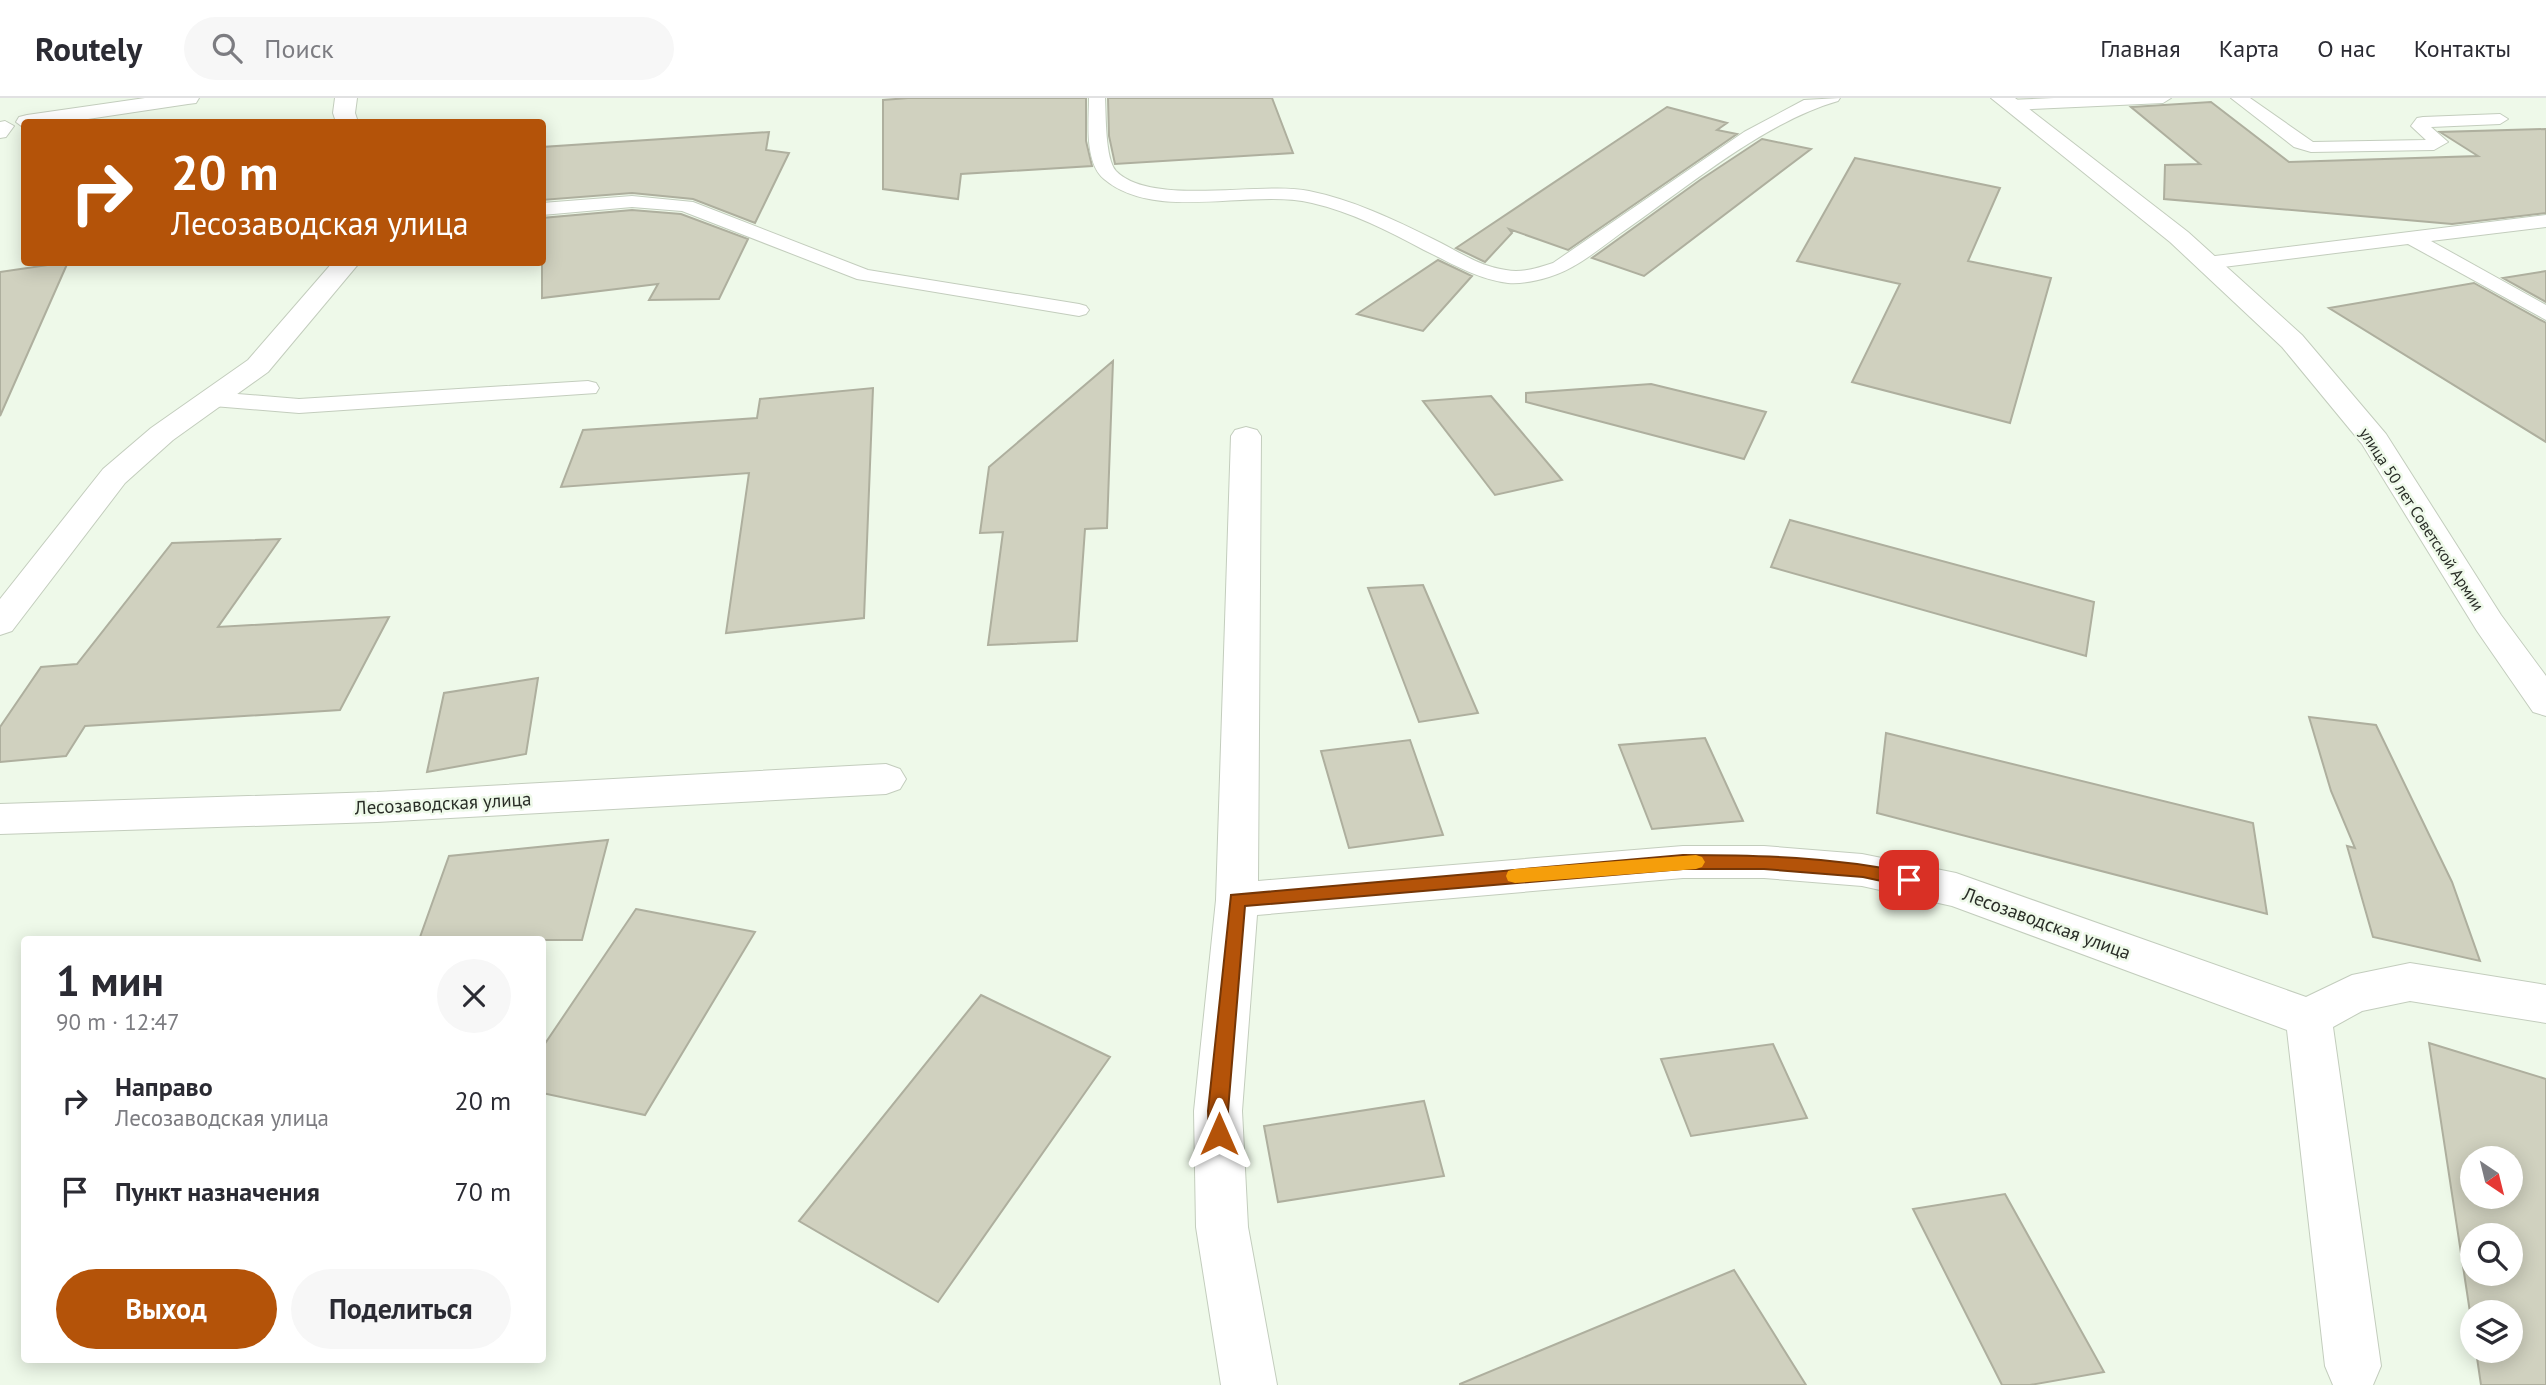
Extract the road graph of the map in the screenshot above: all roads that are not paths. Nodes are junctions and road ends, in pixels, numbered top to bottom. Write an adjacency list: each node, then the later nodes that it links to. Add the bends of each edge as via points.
1 (188, 98): 9 (street)
2 (346, 98): 10 (street)
3 (1097, 98): 4 (lane, via 1107,174 1125,185 1155,195 1294,195 1335,203 1472,267 1505,277 1531,276 1560,267 1750,136 1810,104)
4 (1832, 98)
5 (2163, 98): 7 (lane)
6 (2239, 98): 8 (lane, via 2300,143 2325,149 2434,145 2439,142 2420,126 2423,121 2507,125)
7 (2006, 101): 14 (street, улица 50 лет Советской Армии)
8 (2480, 105)
9 (55, 119)
10 (346, 119)
11 (546, 209): 16 (lane, via 629,202 686,206 864,275)
12 (2546, 220): 13 (lane)
13 (2410, 237): 14 (lane); 17 (lane)
14 (2207, 263): 22 (street, улица 50 лет Советской Армии, via 2291,341 2375,440 2489,623)
15 (344, 266): 19 (street, via 258,366)
16 (1079, 310)
17 (2546, 314)
18 (587, 388): 19 (lane, via 299,406)
19 (213, 399): 21 (street, via 162,434 114,476)
20 (1246, 436): 25 (street)
21 (0, 623)
22 (2546, 703)
23 (886, 779): 24 (street, Лесозаводская улица, via 377,807)
24 (0, 818)
25 (1237, 900): 27 (street, Лесозаводская улица, via 1683,862 1764,862 1863,870 1956,890); 29 (street, via 1218,1111 1222,1227)
26 (2546, 1004): 27 (street, via 2410,982 2352,994)
27 (2309, 1018): 28 (street)
28 (2353, 1366)
29 (1249, 1385)

